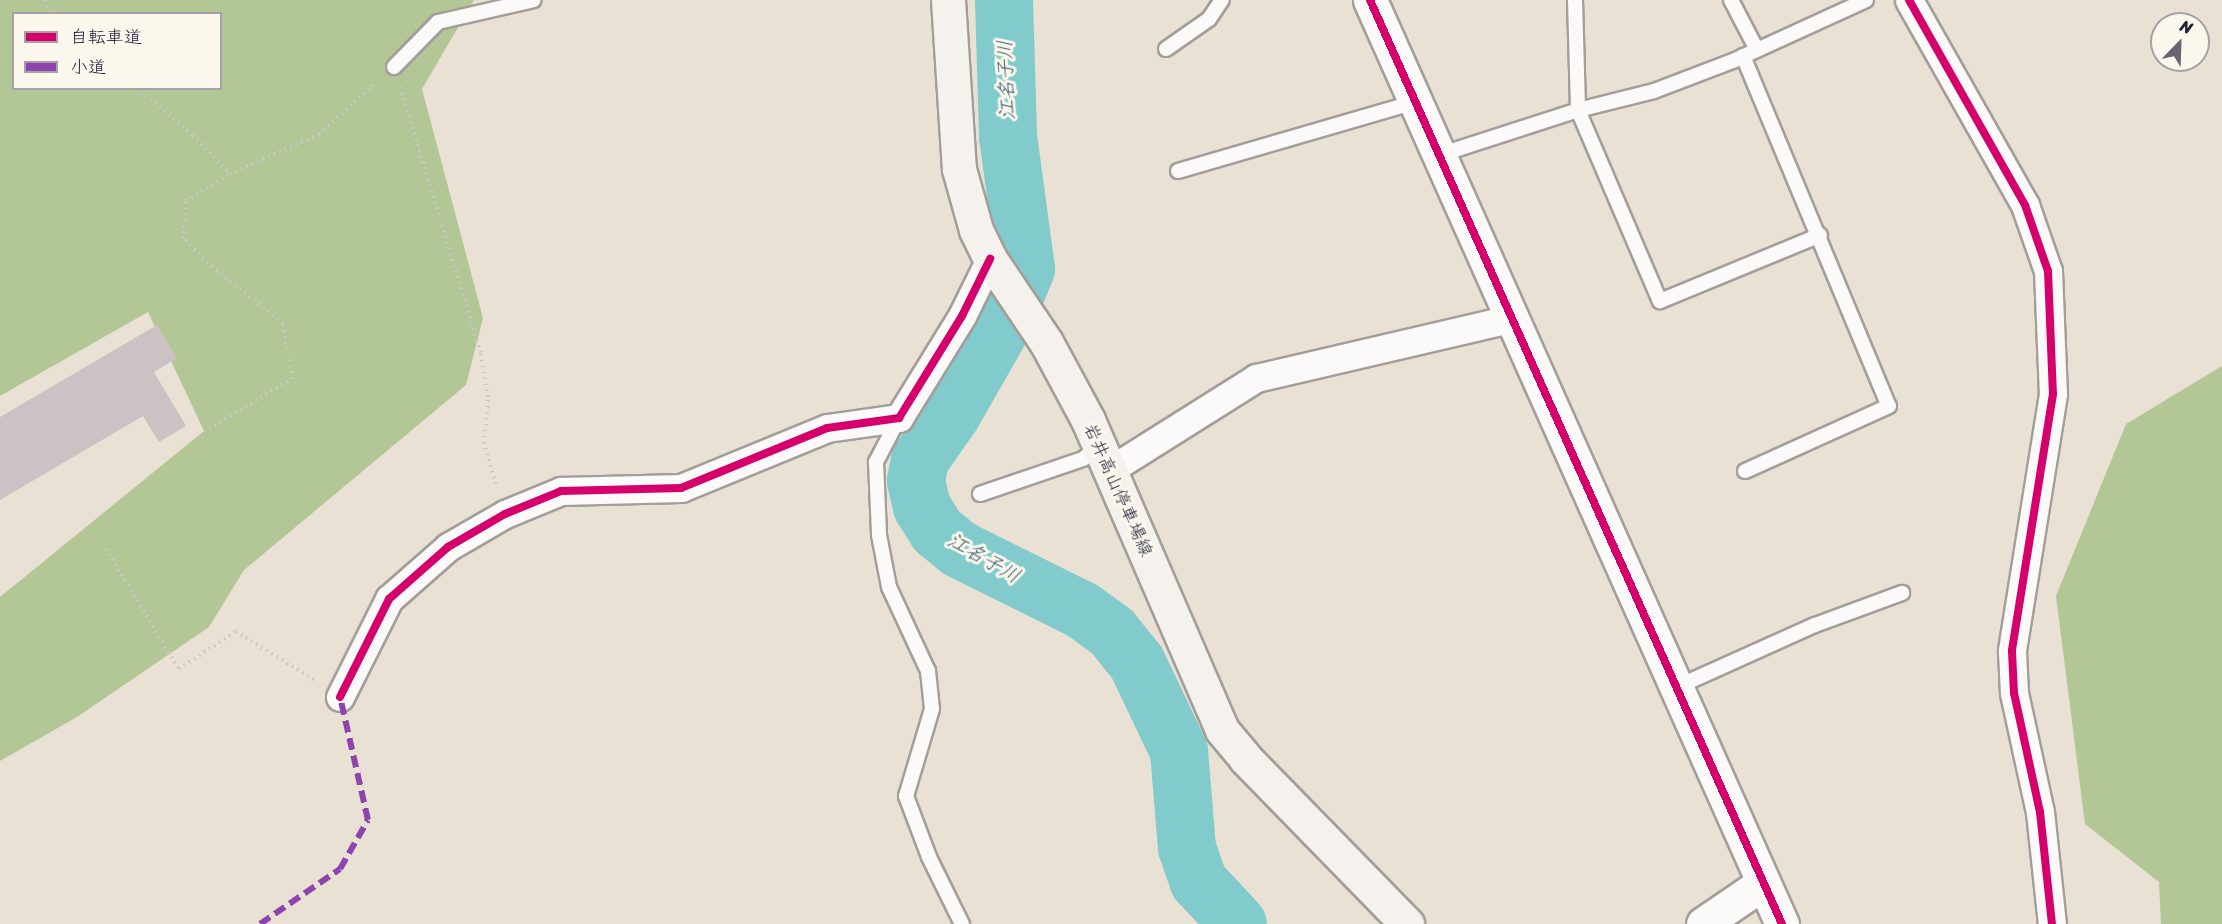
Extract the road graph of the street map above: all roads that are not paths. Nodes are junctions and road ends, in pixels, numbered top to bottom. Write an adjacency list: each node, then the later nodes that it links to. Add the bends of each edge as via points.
1 (534, 0): 12 (lane, via 438,22)
2 (948, 0): 18 (main road, 岩井高山停車場線, via 960,169 976,230)
3 (1222, 0): 9 (lane, via 1209,20)
4 (1370, 0): 13 (street)
5 (1575, 0): 14 (lane)
6 (1731, 0): 10 (lane)
7 (1866, 0): 10 (lane)
8 (1909, 0): 32 (street, via 2025,205 2048,271 2053,394 2012,651 2014,693 2040,812)
9 (1166, 49)
10 (1757, 50): 11 (lane)
11 (1743, 56): 14 (lane, via 1654,92); 17 (lane)
12 (394, 67)
13 (1416, 102): 15 (street); 16 (lane)
14 (1578, 110): 15 (lane); 17 (lane, via 1660,301)
15 (1439, 155): 19 (street)
16 (1178, 171)
17 (1820, 235): 22 (lane, via 1889,406)
18 (993, 263): 20 (street); 21 (main road, 岩井高山停車場線, via 1035,324)
19 (1513, 318): 21 (street, via 1256,378); 25 (street)
20 (899, 418): 26 (street, via 827,428 681,488 561,491 505,514 447,547 388,599); 28 (lane, via 876,462 879,535 889,587 928,671 932,708 906,796 929,857)
21 (1104, 458): 23 (lane, via 1083,459); 29 (main road, 岩井高山停車場線, via 1222,730)
22 (1745, 471)
23 (980, 494)
24 (1902, 593): 25 (lane, via 1815,626)
25 (1679, 686): 27 (street)
26 (340, 697)
27 (1763, 883): 30 (street); 31 (street)
28 (962, 924)
29 (1407, 924)
30 (1703, 924)
31 (1782, 924)
32 (2052, 924)

